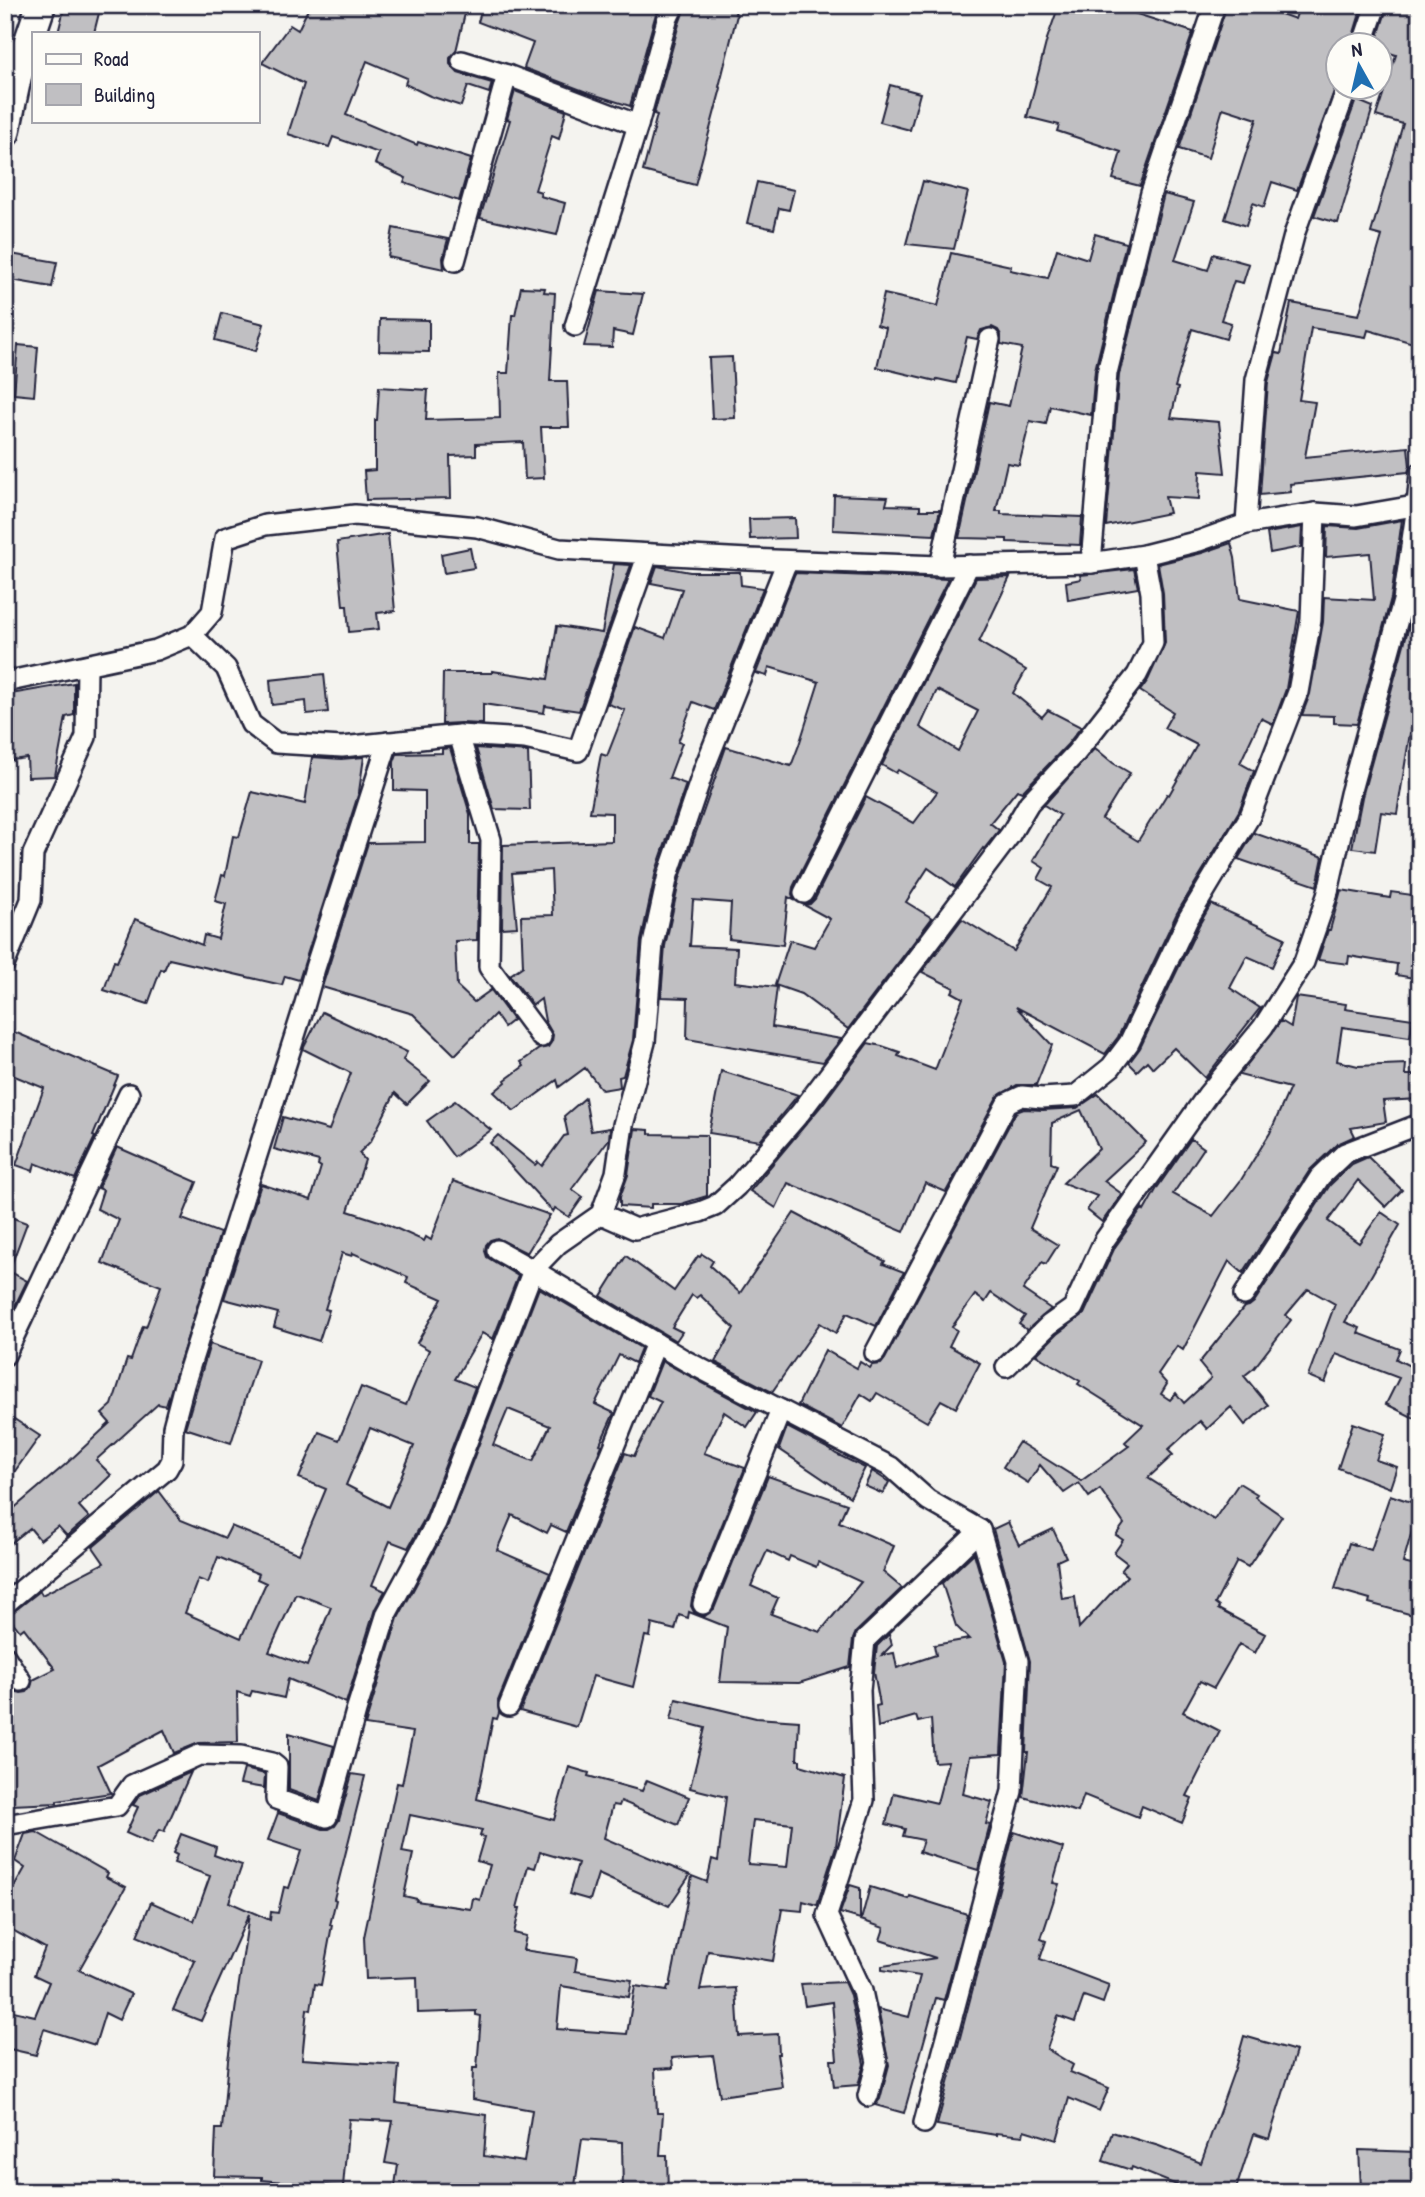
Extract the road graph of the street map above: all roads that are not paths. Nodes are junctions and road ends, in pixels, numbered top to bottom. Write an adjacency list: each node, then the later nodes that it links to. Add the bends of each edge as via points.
1 (41, 5): 8 (street)
2 (674, 5): 10 (street)
3 (1215, 5): 22 (street, via 1151,193 1107,373)
4 (1376, 5): 5 (street)
5 (1367, 32)
6 (462, 61): 7 (street)
7 (507, 75): 10 (street); 12 (street)
8 (11, 84): 11 (street)
9 (1342, 102): 18 (street, via 1295,232 1256,380)
10 (638, 125): 13 (street)
11 (5, 133)
12 (455, 261)
13 (575, 326)
14 (990, 339): 24 (street)
15 (1420, 473): 16 (street)
16 (1419, 505): 17 (street, via 1356,516); 42 (street, via 1403,601 1327,896 1304,962 1263,1027 1208,1094 1104,1241 1073,1308)
17 (1315, 513): 18 (street); 40 (street, via 1311,620 1298,692 1250,816 1188,919 1129,1043 1111,1067 1075,1096 1022,1096 1007,1103)
18 (1246, 524): 20 (street)
19 (648, 554): 21 (street); 25 (street, via 559,549 477,527 355,515 265,525 225,538 212,612); 28 (street, via 578,751 525,739)
20 (1144, 555): 22 (street); 35 (street, via 1153,643 1137,675 1076,753 1029,803 1010,835 800,1113 715,1206 635,1229)
21 (787, 561): 24 (street); 35 (street, via 704,769 668,875 653,944 645,1042 623,1125 616,1173)
22 (1091, 563): 23 (street)
23 (969, 565): 24 (street); 30 (street)
24 (940, 566)
25 (192, 635): 26 (street, via 156,650); 29 (street, via 226,668 251,724 276,743 342,747)
26 (87, 665): 27 (street); 31 (street, via 86,737 33,854 30,900)
27 (5, 682)
28 (459, 735): 29 (street); 32 (street, via 491,840 489,967)
29 (388, 742): 45 (street, via 184,1385 173,1427 172,1460 167,1469)
30 (804, 893)
31 (5, 963)
32 (541, 1037)
33 (129, 1094): 41 (street)
34 (1420, 1124): 38 (street, via 1345,1153 1320,1177)
35 (601, 1214): 37 (street, via 558,1244)
36 (496, 1250): 37 (street)
37 (533, 1270): 39 (street); 50 (street, via 436,1523 387,1613 327,1817 276,1799 277,1767 272,1763 241,1756 199,1755 132,1785 117,1806)
38 (1244, 1295)
39 (656, 1343): 43 (street); 49 (street)
40 (875, 1353)
41 (5, 1355)
42 (1006, 1367)
43 (781, 1410): 44 (street, via 891,1467 928,1500); 46 (street)
44 (980, 1530): 51 (street, via 865,1640 860,1689 864,1800 827,1915 862,1991 877,2062); 52 (street, via 1018,1661 1012,1791)
45 (5, 1604)
46 (704, 1604)
47 (5, 1656): 48 (street)
48 (21, 1682)
49 (509, 1706)
50 (5, 1825)
51 (868, 2095)
52 (924, 2123)

